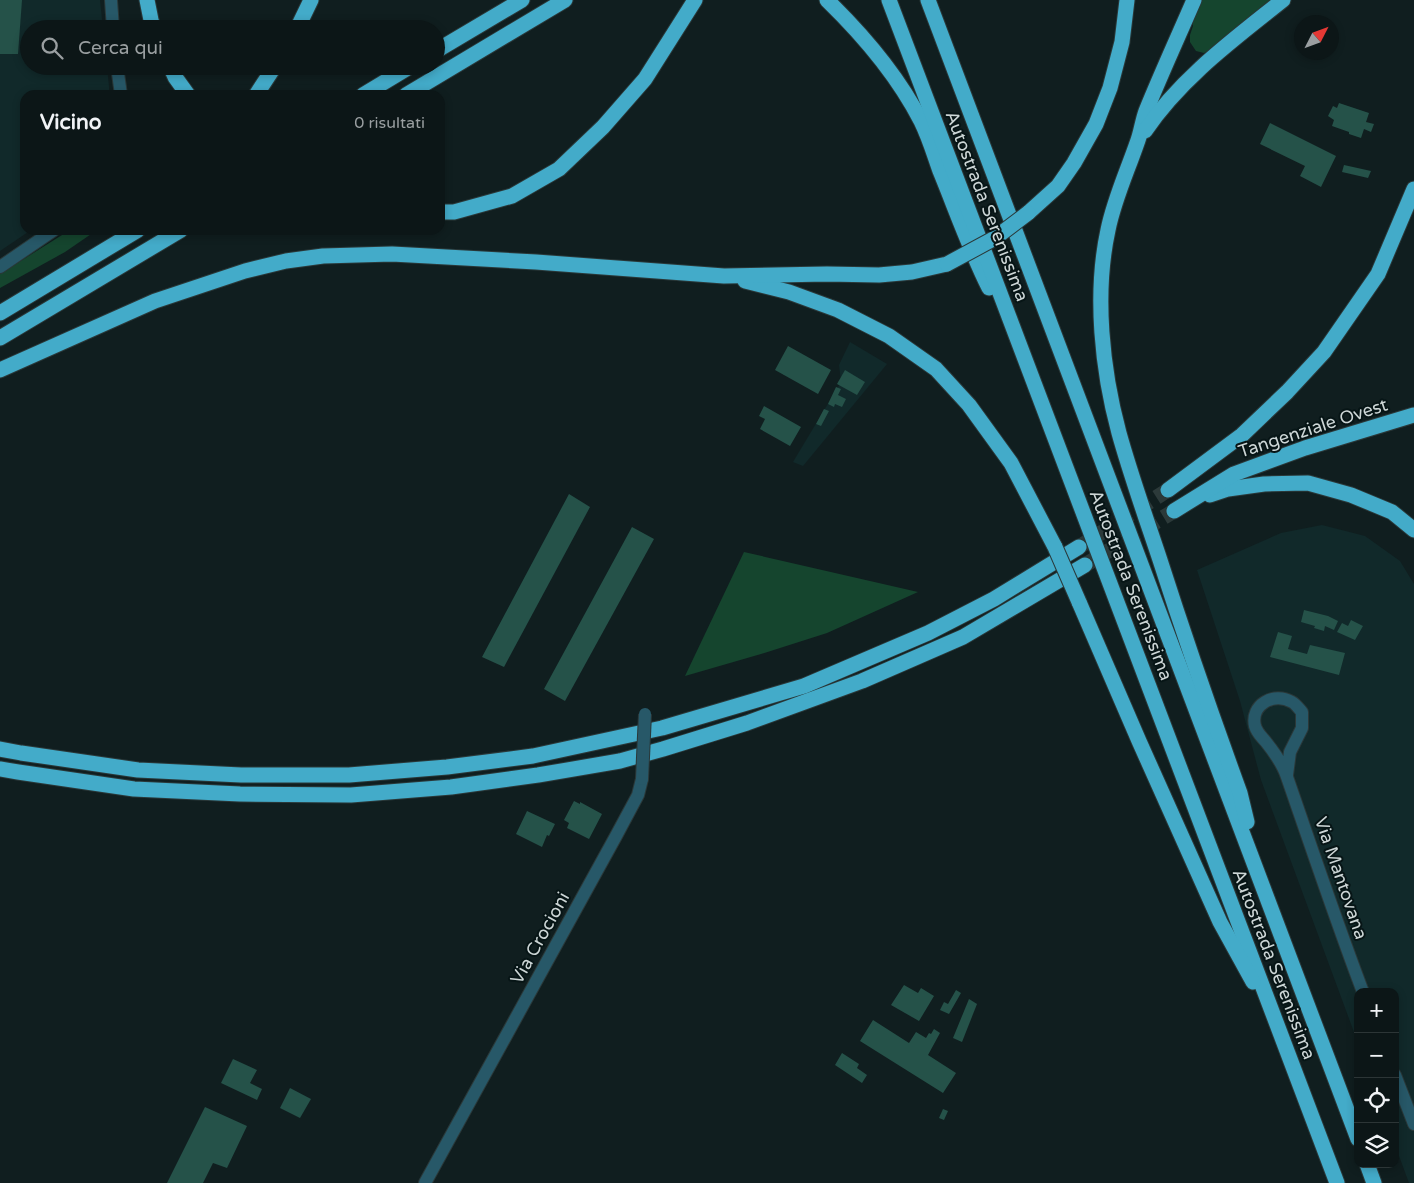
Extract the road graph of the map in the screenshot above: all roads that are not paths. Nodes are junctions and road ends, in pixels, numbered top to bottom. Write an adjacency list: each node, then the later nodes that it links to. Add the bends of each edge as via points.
1 (111, 0): 13 (street)
2 (147, 0): 14 (highway)
3 (312, 0): 15 (highway)
4 (522, 0): 16 (highway)
5 (565, 0): 17 (highway)
6 (695, 0): 30 (highway, via 645,79 603,127 559,169 512,196)
7 (827, 0): 41 (highway, via 873,50 921,122 976,262)
8 (889, 0): 41 (highway, Autostrada Serenissima)
9 (928, 0): 53 (highway, Autostrada Serenissima)
10 (1127, 0): 36 (highway, bridge, via 1122,42 1096,124 1058,186 995,238 947,264 912,272)
11 (1194, 0): 28 (highway, via 1146,113)
12 (1284, 0): 28 (highway, via 1184,83)
13 (112, 20)
14 (151, 20)
15 (302, 20)
16 (445, 46)
17 (445, 72)
18 (118, 75): 23 (street)
19 (174, 75): 24 (highway)
20 (270, 75): 25 (highway)
21 (396, 75): 26 (highway)
22 (439, 75): 27 (highway)
23 (120, 90)
24 (184, 90)
25 (259, 90)
26 (371, 90)
27 (414, 90)
28 (1138, 141): 53 (highway, via 1120,187 1104,255 1102,328 1111,399 1135,487 1240,793)
29 (1414, 189): 43 (highway, Tangenziale Ovest, via 1378,274 1324,352 1288,392 1242,435)
30 (445, 212)
31 (47, 235): 35 (street)
32 (112, 235): 37 (highway)
33 (130, 235): 37 (highway)
34 (173, 235): 39 (highway)
35 (0, 267)
36 (724, 276): 40 (highway, via 392,254 323,256 244,271 155,301); 55 (highway, bridge, via 789,292 838,310 889,336 936,369 969,404 1011,463 1034,504 1220,922)
37 (44, 287): 38 (highway)
38 (0, 313)
39 (0, 338)
40 (0, 370)
41 (1032, 377): 55 (highway, Autostrada Serenissima)
42 (1414, 415): 44 (highway, Tangenziale Ovest, via 1305,448 1234,474)
43 (1168, 490)
44 (1190, 501): 45 (highway, Tangenziale Ovest); 46 (highway, via 1228,489 1308,483 1351,495 1392,512)
45 (1174, 511)
46 (1414, 530)
47 (1079, 547): 50 (highway, via 994,599 936,629 804,686 662,728 533,756 447,767 349,774 241,775 138,770)
48 (1085, 565): 51 (highway, via 962,637 862,681 747,723 620,761 451,786 351,795 134,789)
49 (645, 714): 60 (street, Via Crocioni, bridge, via 642,779 638,795)
50 (0, 749)
51 (0, 768)
52 (1287, 775): 52 (street, Via Mantovana, via 1290,752 1302,728 1302,712 1291,702 1271,698 1257,710 1255,728); 54 (street, Via Mantovana)
53 (1262, 885): 58 (highway, Autostrada Serenissima)
54 (1362, 988)
55 (1282, 1038): 61 (highway, Autostrada Serenissima)
56 (1396, 1078): 57 (street)
57 (1414, 1124)
58 (1354, 1128)
59 (1368, 1168): 62 (highway)
60 (425, 1183)
61 (1337, 1183)
62 (1374, 1183)

